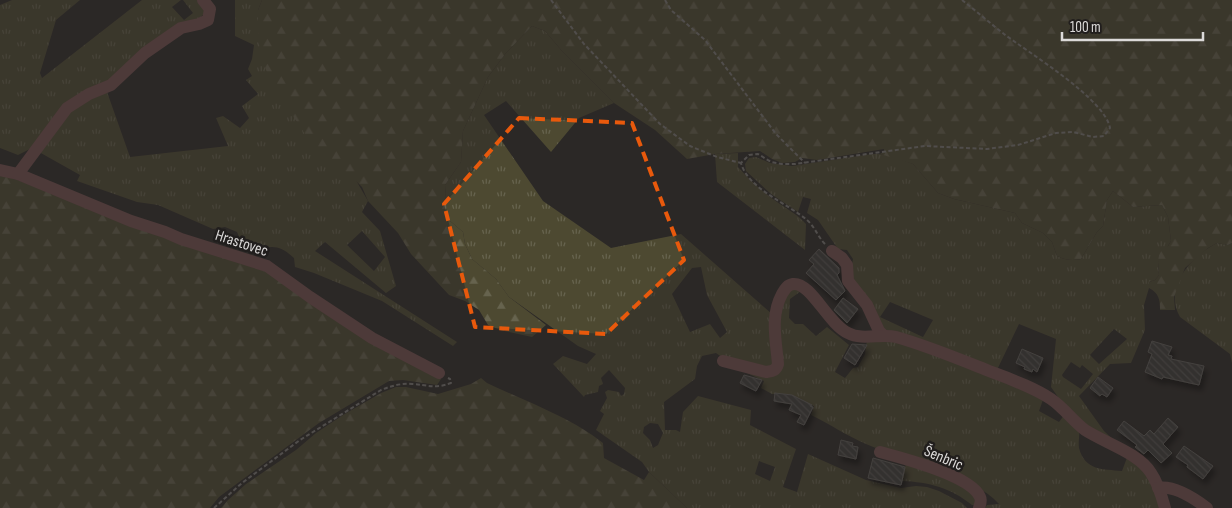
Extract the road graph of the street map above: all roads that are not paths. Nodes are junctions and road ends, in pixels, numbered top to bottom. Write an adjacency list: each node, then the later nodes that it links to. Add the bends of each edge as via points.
1 (203, 0): 3 (street, via 210,9 208,20 181,28 145,53 111,85 66,108)
2 (0, 170): 3 (street, Hrastovec)
3 (18, 174): 7 (street, Hrastovec, via 131,221 267,266 372,338)
4 (832, 251): 5 (street, via 847,265 848,281 867,305)
5 (884, 336): 6 (street, via 872,338 849,334 834,324 811,293 793,284 786,288 778,301 775,316 777,368 766,372); 9 (street, via 894,336 959,359 1050,398 1083,428 1142,462)
6 (723, 361)
7 (439, 373)
8 (880, 452): 10 (street, Šenbric, via 929,465 953,477 980,496)
9 (1158, 488): 11 (street); 12 (street, via 1168,488)
10 (979, 508)
11 (1166, 508)
12 (1208, 508)

